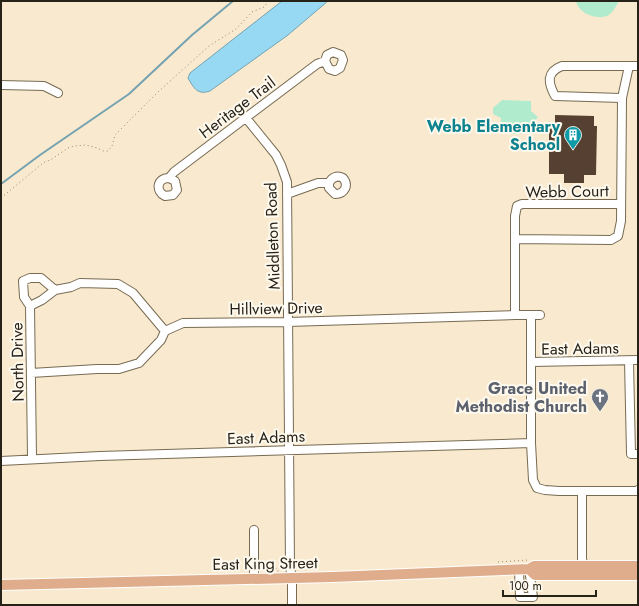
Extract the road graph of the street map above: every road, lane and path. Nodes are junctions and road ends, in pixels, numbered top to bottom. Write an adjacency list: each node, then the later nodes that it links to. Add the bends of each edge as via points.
1 (269, 1): 12 (path, via 264,7 252,12 236,29 209,46 158,92 115,135 108,151 86,145 68,148 44,163)
2 (325, 61): 8 (street, Heritage Trail, via 317,64)
3 (629, 66): 4 (street); 7 (street, Webb Court); 7 (street, via 562,66 555,68 551,73 550,87 555,96)
4 (638, 66)
5 (1, 85): 6 (street, via 44,86)
6 (58, 94)
7 (622, 98): 13 (street, Webb Court)
8 (246, 118): 9 (street, Heritage Trail); 11 (street, Middleton Road, via 282,165 287,182)
9 (169, 178)
10 (329, 183): 11 (street, via 318,182)
11 (287, 194): 20 (street, Middleton Road)
12 (1, 198)
13 (621, 204): 14 (street, via 620,231 614,239); 14 (street, Webb Court, via 520,205 515,211)
14 (515, 239): 17 (street, Webb Court)
15 (55, 290): 16 (street, North Drive); 16 (street, via 41,278 23,281 24,297); 21 (street, North Drive, via 80,283 118,284 133,293)
16 (30, 306): 25 (street, North Drive)
17 (515, 315): 18 (street, Hillview Drive); 20 (street, Hillview Drive)
18 (531, 315): 19 (street, Hillview Drive); 24 (street)
19 (540, 315)
20 (288, 322): 21 (street, Hillview Drive, via 184,323); 27 (street, Middleton Road)
21 (165, 331): 25 (street, via 161,340 138,363 120,369)
22 (638, 360): 23 (street, East Adams)
23 (629, 361): 24 (street, East Adams); 28 (street, via 631,454)
24 (531, 362): 26 (street, East Adams)
25 (31, 373): 29 (street, North Drive)
26 (531, 443): 27 (street, East Adams); 32 (street, East Adams, via 533,480 537,488)
27 (289, 450): 29 (street, East Adams); 37 (street, Middleton Road)
28 (638, 454)
29 (32, 458): 30 (street, East Adams)
30 (1, 461)
31 (638, 490): 32 (street, East Adams)
32 (582, 491): 35 (street, via 582,559)
33 (254, 530): 38 (street)
34 (638, 566): 35 (main road, East King Street)
35 (585, 570): 36 (main road, East King Street); 37 (main road, East King Street, via 534,566 524,569)
36 (638, 575)
37 (292, 577): 38 (main road, East King Street); 40 (street, Middleton Road)
38 (254, 578): 39 (main road, East King Street)
39 (1, 585)
40 (292, 605)

